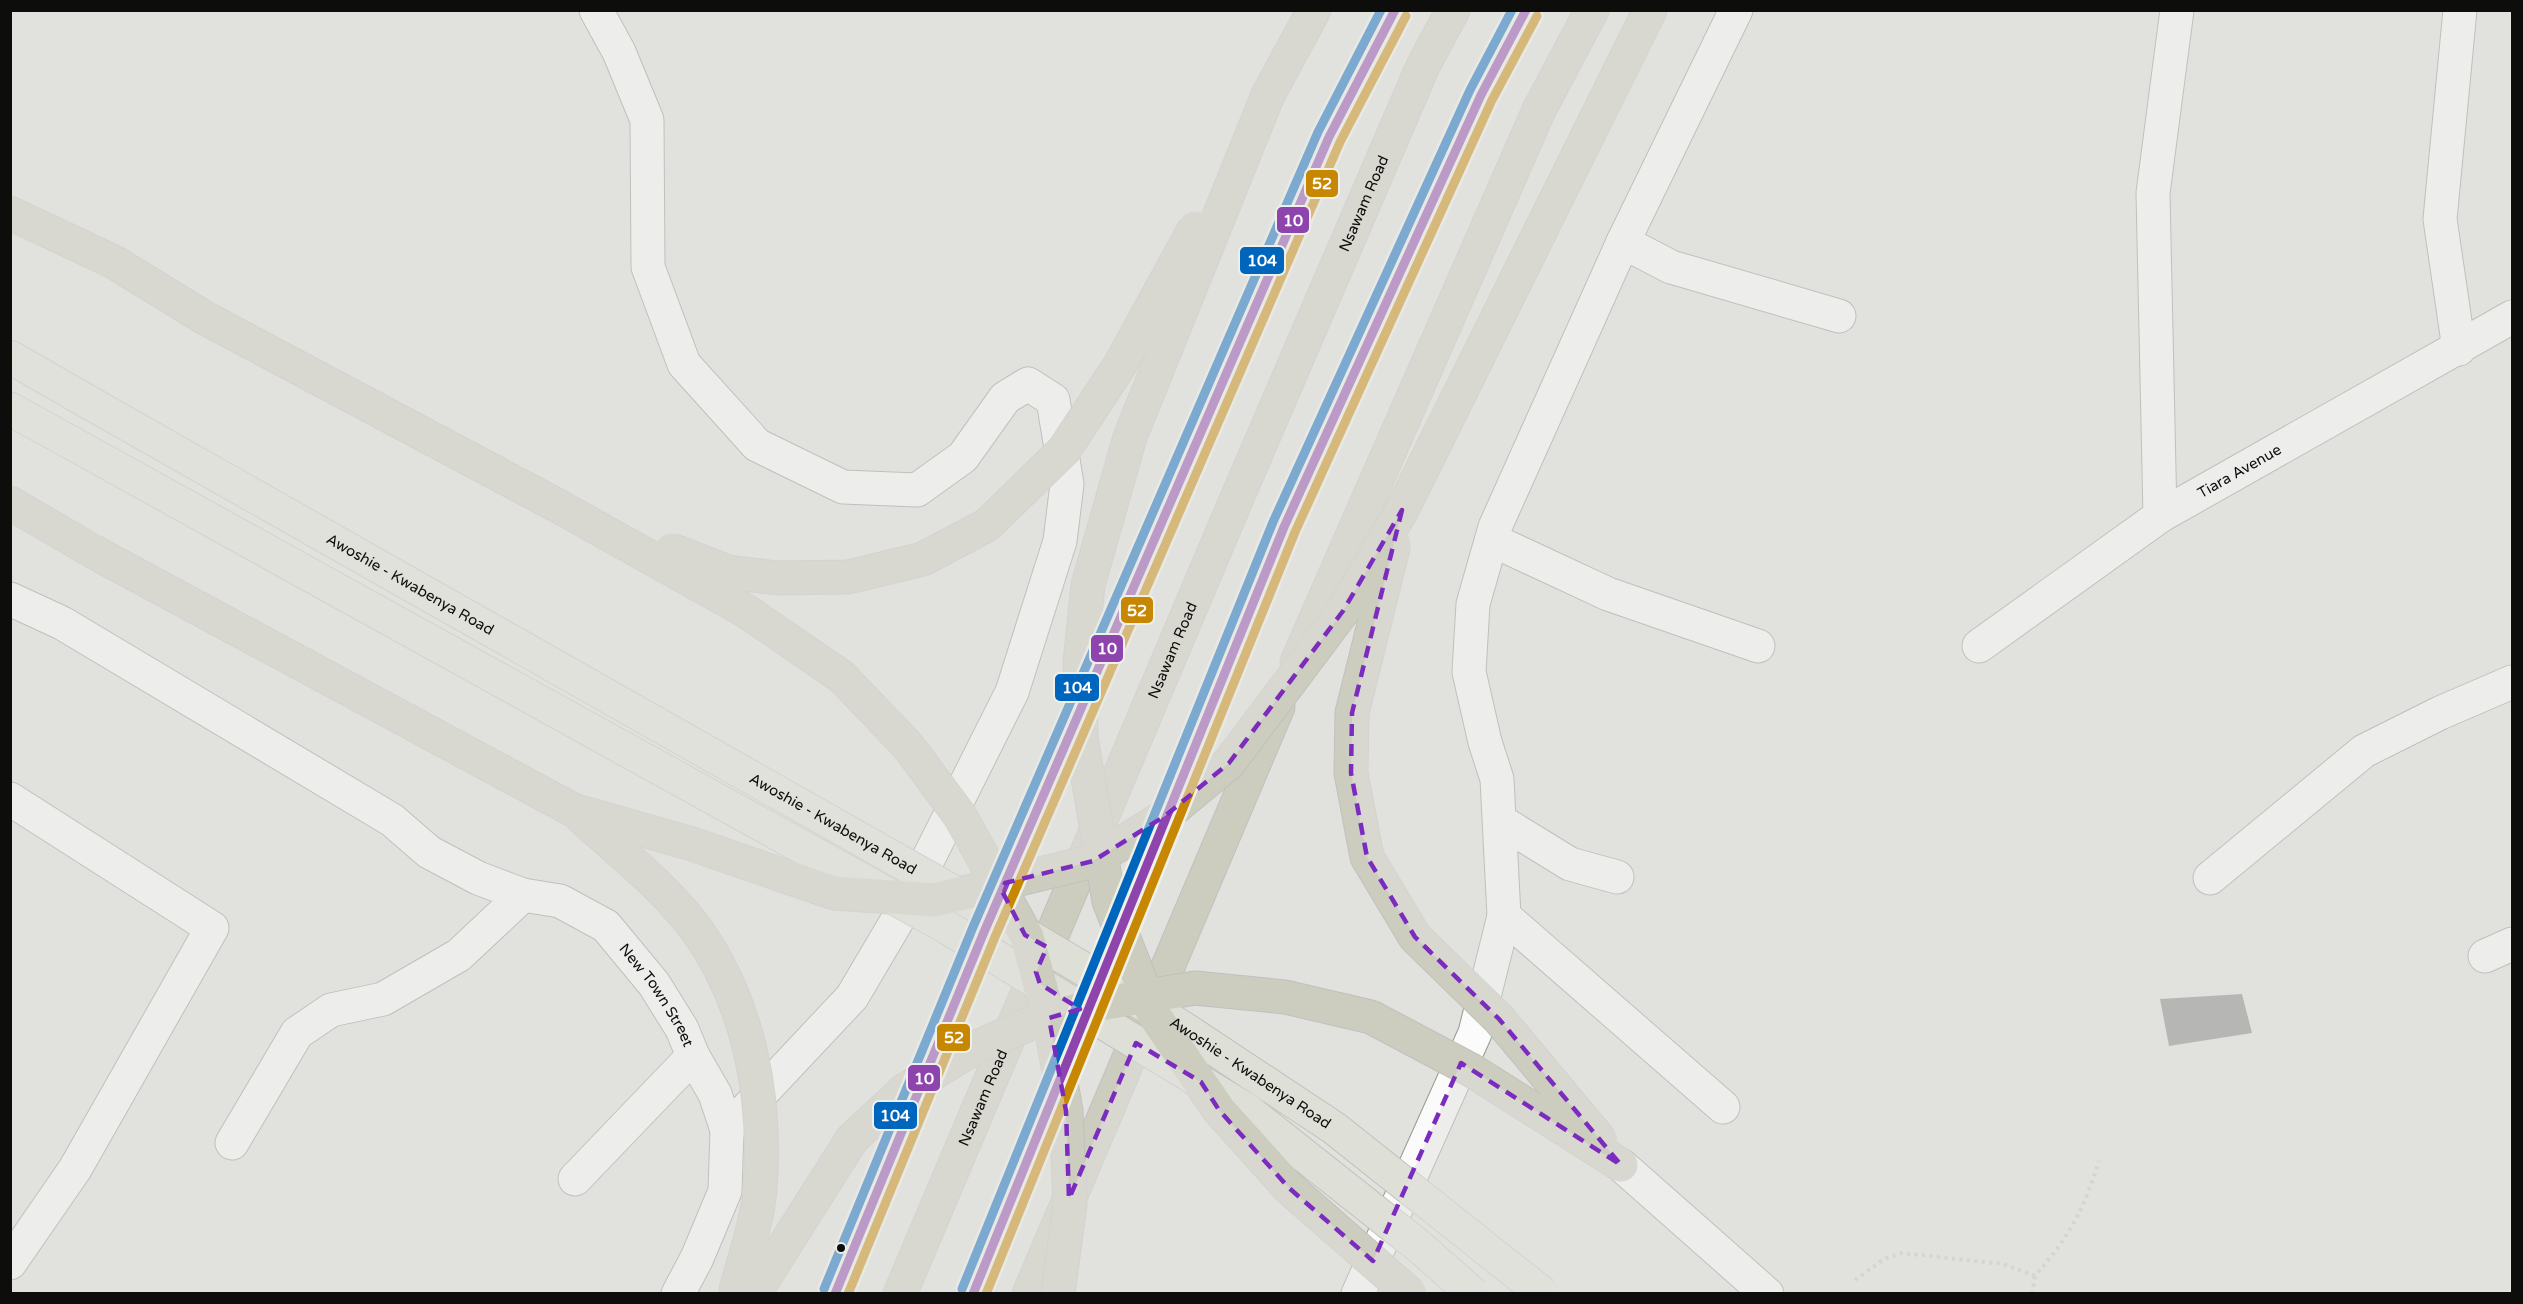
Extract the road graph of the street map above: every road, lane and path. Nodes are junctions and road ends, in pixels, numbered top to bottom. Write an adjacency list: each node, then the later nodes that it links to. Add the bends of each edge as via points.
1 (596, 10): 37 (street, via 619,52 647,120 648,267 684,364 757,445 843,487 917,490 963,458 1005,398 1028,384 1053,399 1067,484 1060,541 1012,692 898,919 852,998)
2 (1314, 10): 11 (highway)
3 (1395, 10): 48 (highway, via 1324,148 984,932)
4 (1453, 10): 49 (highway, Nsawam Road, via 1423,66 1241,487)
5 (1526, 10): 50 (highway, via 1481,95 1284,527)
6 (1592, 10): 51 (highway, via 1539,110 1356,525)
7 (1650, 10): 21 (highway)
8 (1736, 10): 13 (street)
9 (2177, 10): 22 (street, via 2153,192)
10 (2460, 10): 16 (street, via 2440,219)
11 (1268, 95): 20 (highway, bridge, via 1120,365 1064,450 987,525 923,559 848,577 777,578 728,572); 54 (highway, bridge, via 1130,436 1088,585 1080,662 1081,737 1109,901 1154,1015 1219,1110 1289,1188)
12 (10, 213): 20 (highway, via 114,262 205,318)
13 (1623, 242): 14 (street, via 1671,267); 23 (street)
14 (1839, 316)
15 (2512, 317): 16 (street, Tiara Avenue)
16 (2459, 349): 22 (street, Tiara Avenue)
17 (10, 357): 56 (main road, Awoshie - Kwabenya Road, bridge, via 940,885 1180,1026 1334,1128)
18 (10, 409): 55 (main road, bridge, via 943,925 1247,1110)
19 (10, 503): 29 (highway)
20 (560, 507): 52 (highway, bridge, via 746,611 842,677 908,746 960,816 1027,937 1050,1021 1066,1111 1070,1204)
21 (1402, 510): 29 (highway, bridge, via 1343,610 1229,763 1165,816 1092,861 936,900 834,893 692,844); 40 (highway, bridge, via 1352,713 1351,773 1367,857 1415,938 1499,1019)
22 (2160, 516): 26 (street, Tiara Avenue)
23 (1492, 540): 25 (street, via 1608,594); 30 (street, via 1473,604 1469,672 1497,778)
24 (10, 599): 33 (street, New Town Street, via 62,623 392,820 429,852 478,878)
25 (1758, 646)
26 (1979, 646)
27 (2512, 682): 32 (street, via 2364,751)
28 (10, 800): 42 (street, via 212,928 75,1169)
29 (573, 810): 46 (highway, bridge, via 646,876 694,928 726,975 751,1046 761,1117 760,1189)
30 (1500, 820): 31 (street, via 1570,864); 34 (street)
31 (1617, 877)
32 (2210, 878)
33 (523, 895): 35 (street, New Town Street, via 560,901 606,926 654,984 682,1029); 38 (street, via 459,955 384,999 331,1010 297,1033)
34 (1504, 916): 36 (street); 53 (street, via 1475,1033)
35 (693, 1056): 37 (street, New Town Street, via 716,1094); 41 (street)
36 (1723, 1107)
37 (727, 1130): 45 (street, New Town Street, via 725,1191)
38 (232, 1143)
39 (2099, 1161): 43 (path, via 2083,1210 2069,1235)
40 (1621, 1165): 47 (highway, bridge, via 1471,1070 1371,1017 1285,997 1195,988 1100,1004 1031,1023 973,1049 905,1090 852,1139); 57 (street)
41 (575, 1179)
42 (10, 1263)
43 (2035, 1276): 44 (path, via 2003,1264 1902,1253 1884,1259); 58 (path)
44 (1855, 1280)
45 (678, 1293)
46 (735, 1293)
47 (754, 1293)
48 (835, 1293)
49 (900, 1293)
50 (974, 1293)
51 (1029, 1293)
52 (1058, 1293)
53 (1358, 1293)
54 (1410, 1293)
55 (1473, 1293)
56 (1543, 1293)
57 (1767, 1293)
58 (2032, 1293)

